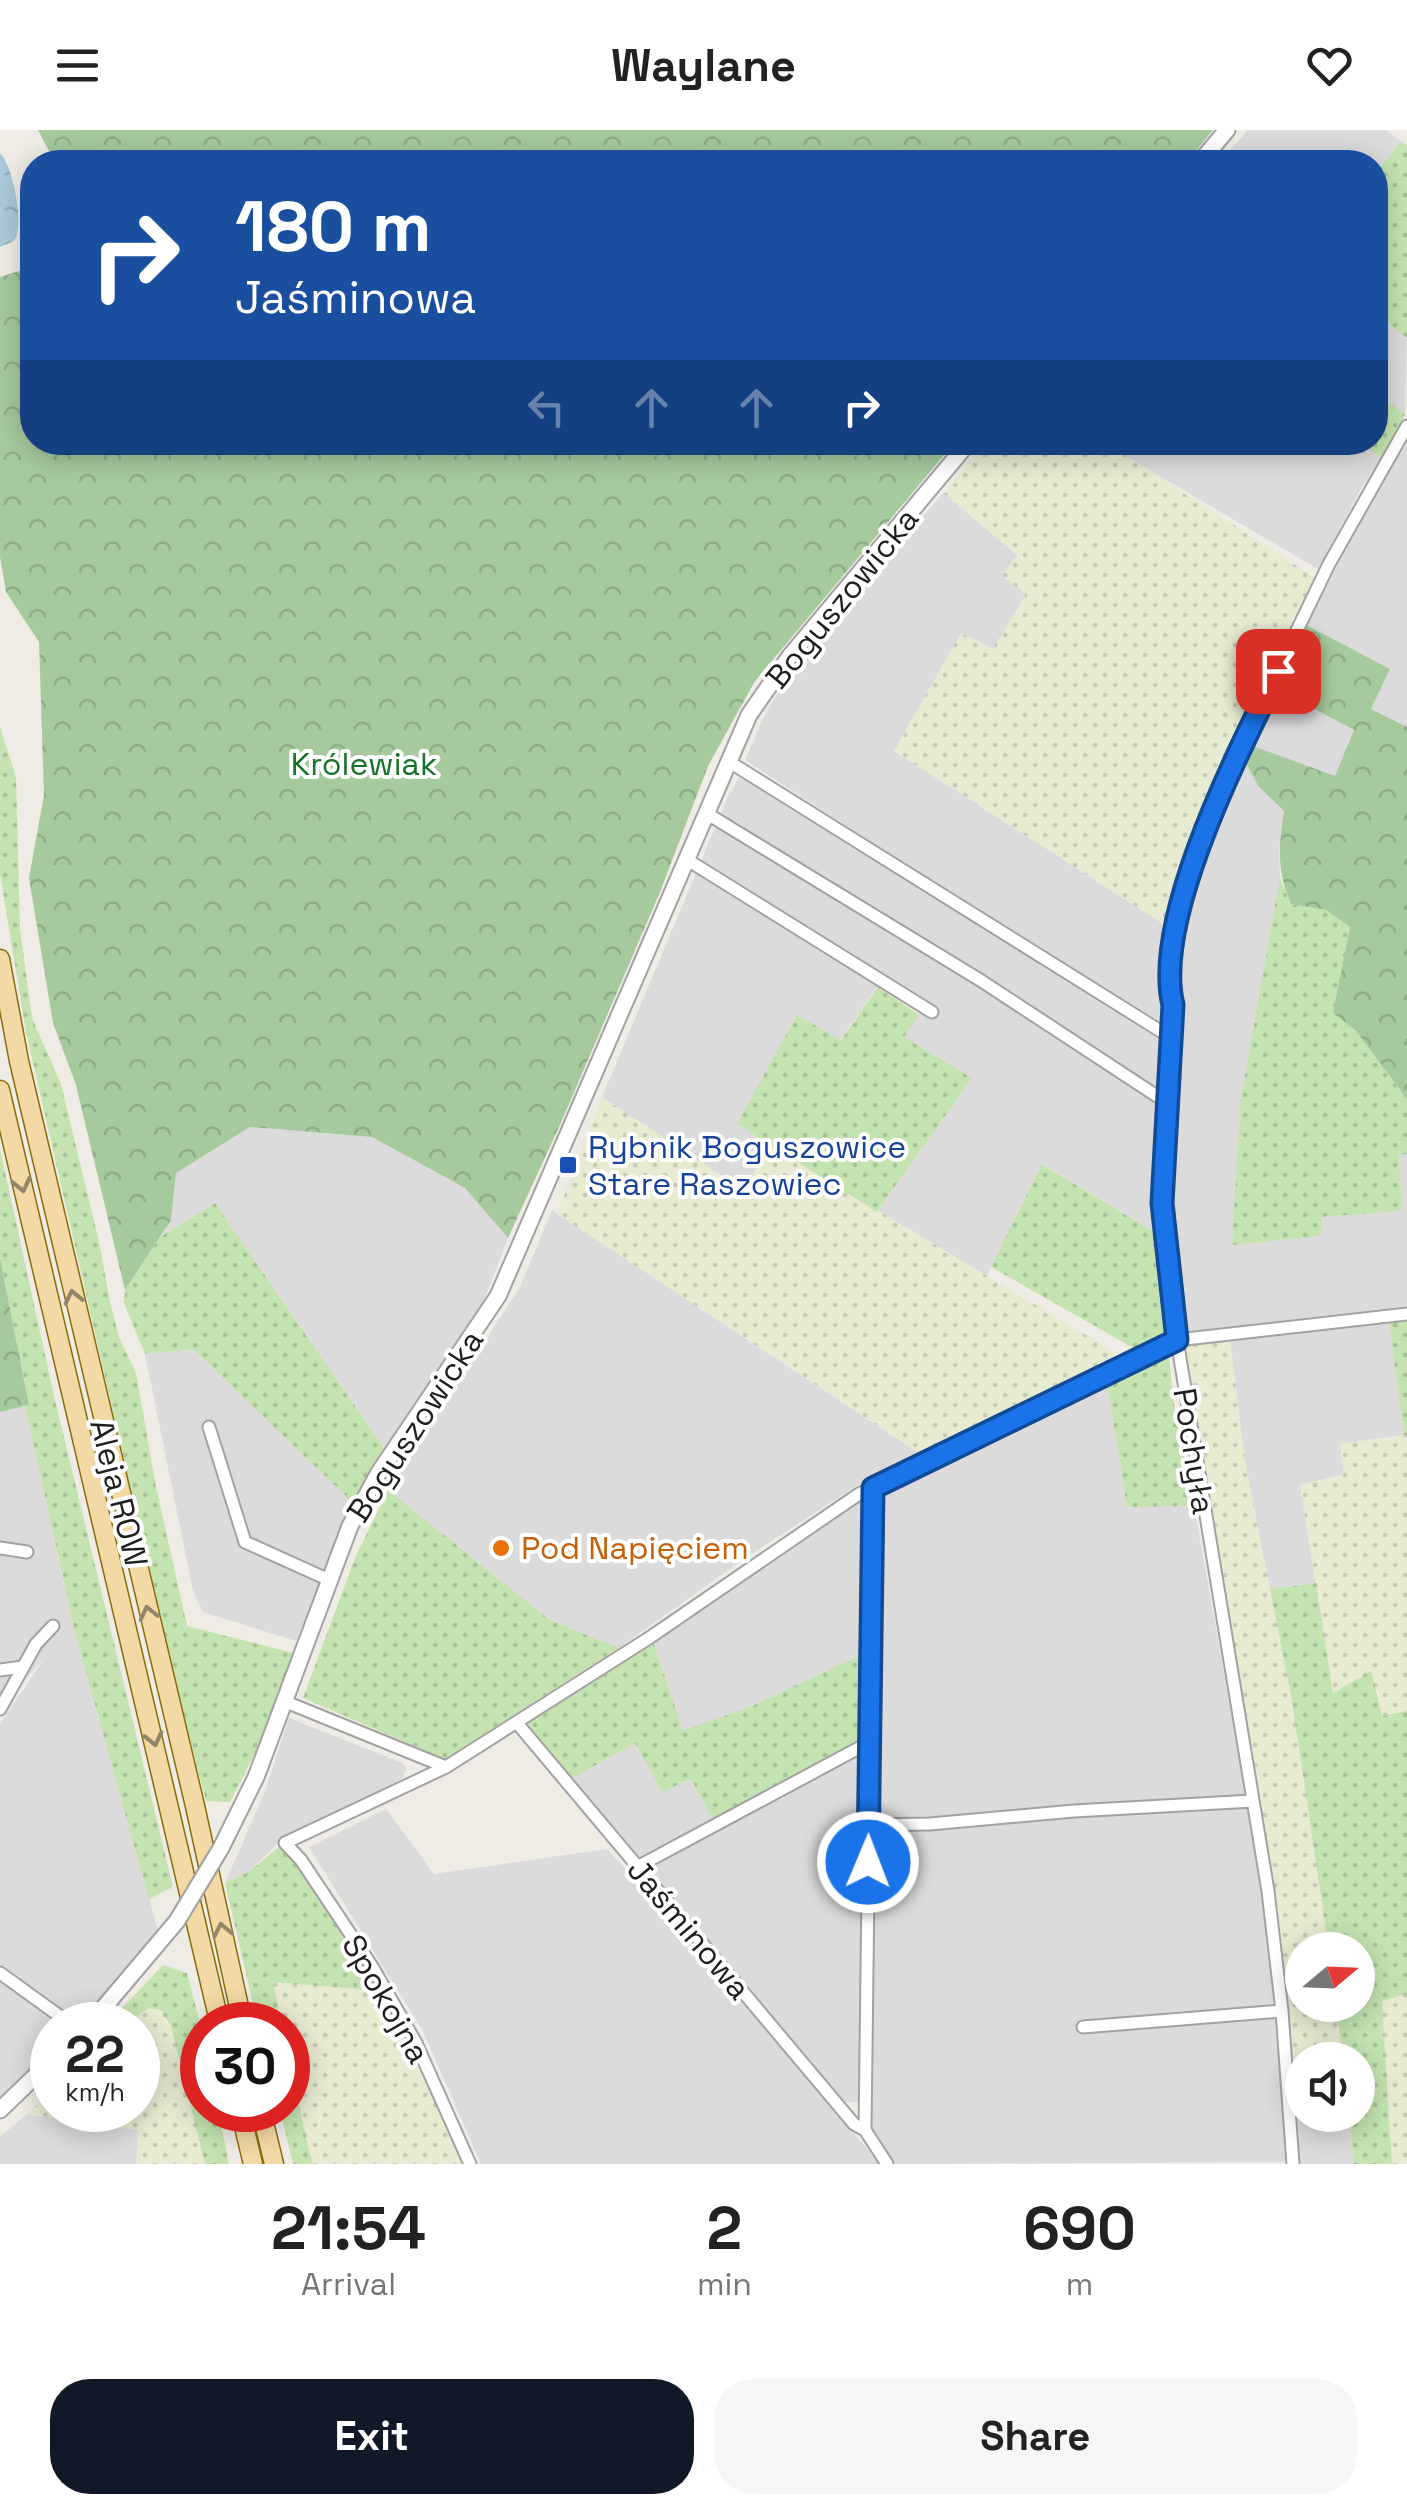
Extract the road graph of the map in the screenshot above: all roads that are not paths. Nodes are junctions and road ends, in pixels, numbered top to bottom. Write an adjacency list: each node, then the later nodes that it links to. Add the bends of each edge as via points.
1 (1227, 130): 2 (street)
2 (1210, 150)
3 (1407, 426): 10 (street, Pochyła, via 1328,564 1190,872 1170,943)
4 (958, 455): 5 (street, Boguszowicka, via 790,656 749,715)
5 (728, 761): 6 (street, Boguszowicka); 10 (street)
6 (706, 813): 7 (street, Boguszowicka); 12 (street)
7 (686, 859): 9 (street); 19 (street, Boguszowicka, via 498,1296 368,1490)
8 (0, 960): 35 (main road, Aleja ROW, one-way to 8)
9 (932, 1012)
10 (1170, 1037): 12 (street, Pochyła)
11 (0, 1090): 34 (main road, Aleja ROW, one-way to 34)
12 (1166, 1102): 14 (street, Pochyła, via 1162,1203)
13 (1407, 1314): 14 (street)
14 (1177, 1340): 16 (street); 28 (street, Pochyła)
15 (208, 1427): 19 (street, via 245,1542)
16 (873, 1488): 25 (street); 26 (street)
17 (0, 1548): 18 (street)
18 (27, 1552)
19 (328, 1579): 23 (street, Boguszowicka)
20 (53, 1626): 21 (street)
21 (22, 1667): 22 (street); 24 (street)
22 (0, 1670)
23 (286, 1702): 27 (street); 33 (street, Boguszowicka, bridge, via 222,1848 177,1921)
24 (0, 1709)
25 (517, 1723): 27 (street); 30 (street, Jaśminowa)
26 (870, 1742): 29 (street); 30 (street)
27 (446, 1767): 45 (street, Spokojna, via 286,1843 416,2043)
28 (1253, 1802): 29 (street); 36 (street, Pochyła)
29 (869, 1824): 40 (street)
30 (638, 1867): 40 (street, Jaśminowa)
31 (0, 1972): 32 (street)
32 (41, 2002)
33 (108, 2002)
34 (215, 2002)
35 (237, 2002)
36 (1282, 2011): 37 (street); 47 (street, Pochyła)
37 (1083, 2027)
38 (30, 2081): 39 (street)
39 (0, 2110)
40 (865, 2130): 46 (street, Jaśminowa)
41 (245, 2132): 43 (main road)
42 (266, 2132): 44 (main road)
43 (253, 2164)
44 (274, 2164)
45 (470, 2164)
46 (887, 2164)
47 (1293, 2164)

